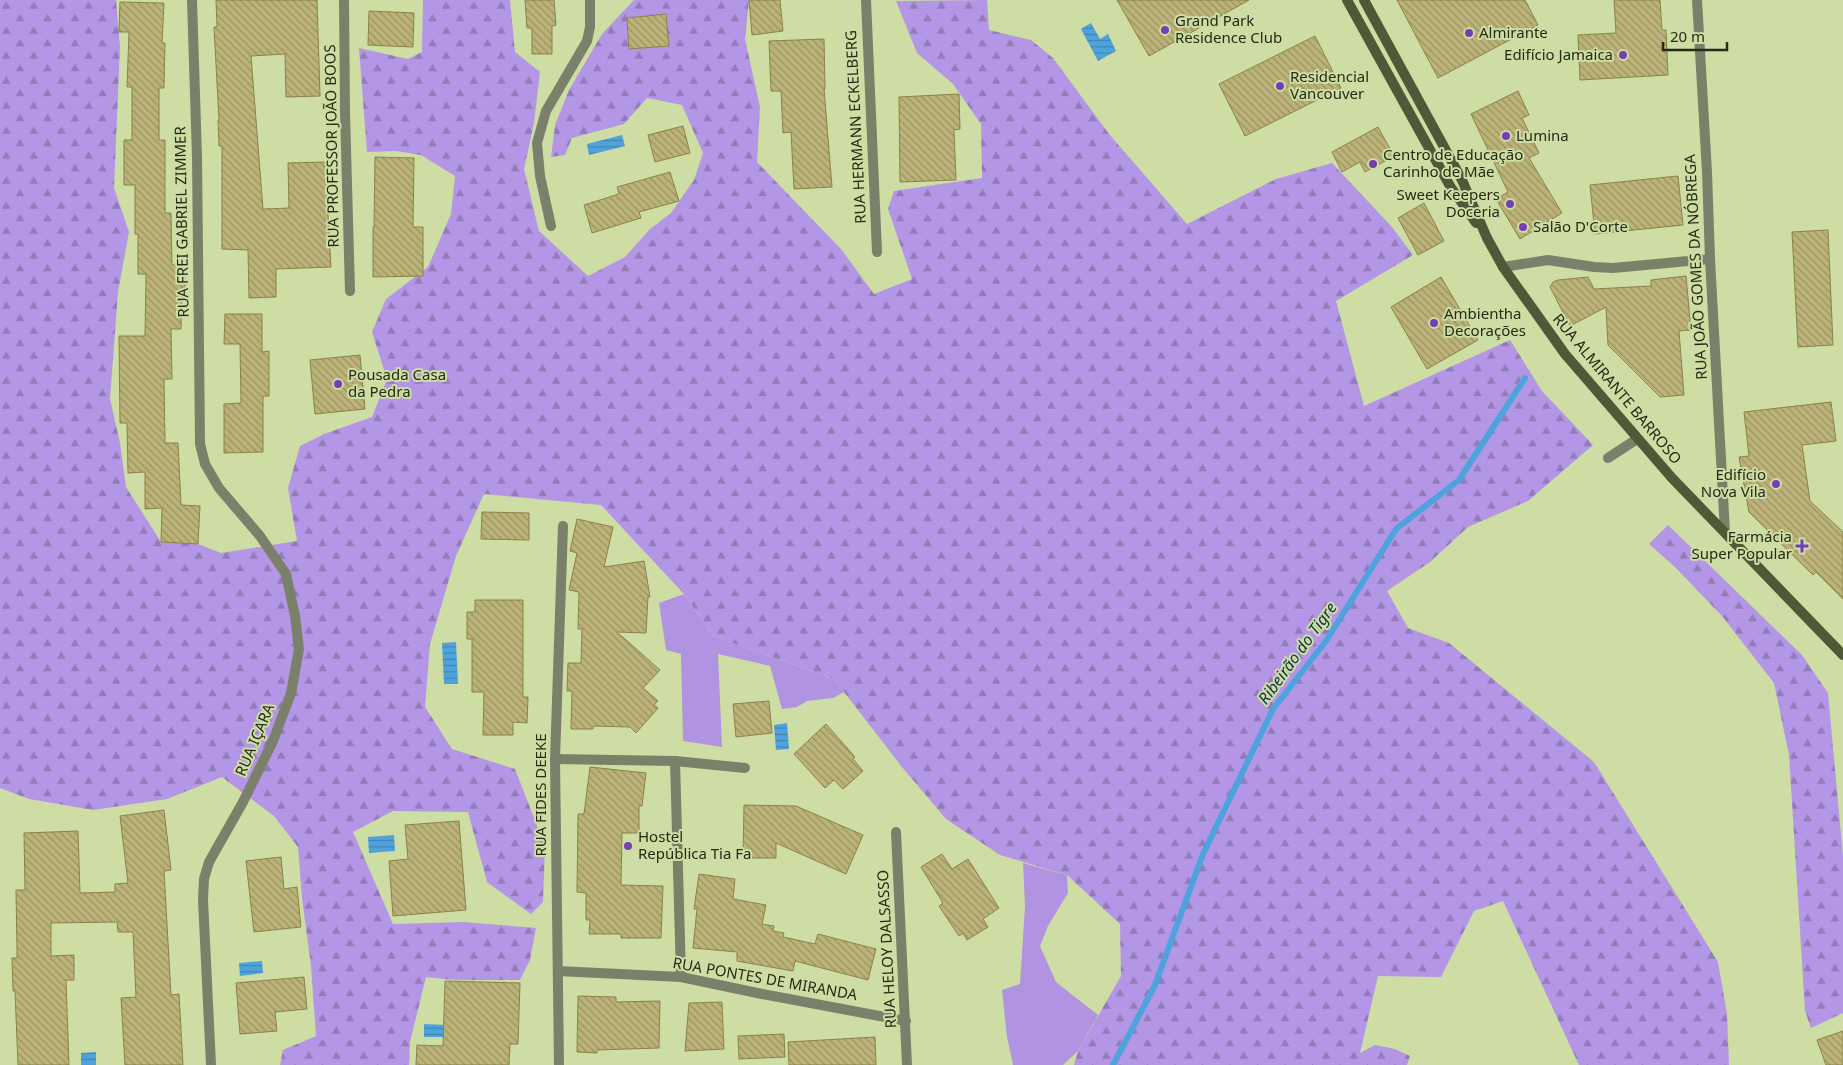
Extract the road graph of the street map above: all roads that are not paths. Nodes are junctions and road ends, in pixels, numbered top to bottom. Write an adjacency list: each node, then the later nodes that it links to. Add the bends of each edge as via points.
1 (192, 0): 15 (street, RUA FREI GABRIEL ZIMMER)
2 (344, 0): 13 (street, RUA PROFESSOR JOÃO BOOS)
3 (590, 0): 8 (street, via 587,41 546,111 537,142 540,176)
4 (866, 0): 10 (street, RUA HERMANN ECKELBERG)
5 (1347, 0): 9 (main road, RUA ALMIRANTE BARROSO, via 1450,186)
6 (1364, 0): 9 (main road, RUA ALMIRANTE BARROSO, via 1462,180)
7 (1696, 0): 11 (street, RUA JOÃO GOMES DA NÓBREGA)
8 (551, 226)
9 (1487, 238): 12 (main road, RUA ALMIRANTE BARROSO)
10 (877, 252)
11 (1710, 259): 12 (street, via 1613,268 1548,260); 18 (street, RUA JOÃO GOMES DA NÓBREGA)
12 (1503, 267): 14 (main road, RUA ALMIRANTE BARROSO, via 1565,354)
13 (350, 291)
14 (1637, 439): 16 (street); 18 (main road, RUA ALMIRANTE BARROSO)
15 (200, 444): 27 (street, RUA IÇARA, via 205,464 219,488 260,536 286,574 298,649 291,693 272,741 209,862 204,879)
16 (1608, 458)
17 (563, 526): 20 (street, RUA FIDES DEEKE)
18 (1725, 532): 19 (main road, RUA ALMIRANTE BARROSO)
19 (1843, 655)
20 (555, 759): 21 (street); 24 (street, RUA FIDES DEEKE)
21 (675, 761): 22 (street); 25 (street)
22 (745, 768)
23 (896, 832): 26 (street, RUA HELOY DALSASSO)
24 (558, 972): 25 (street, RUA PONTES DE MIRANDA); 28 (street, RUA FIDES DEEKE)
25 (681, 977): 26 (street, RUA PONTES DE MIRANDA)
26 (906, 1020): 29 (street, RUA HELOY DALSASSO)
27 (211, 1065)
28 (559, 1065)
29 (908, 1065)

